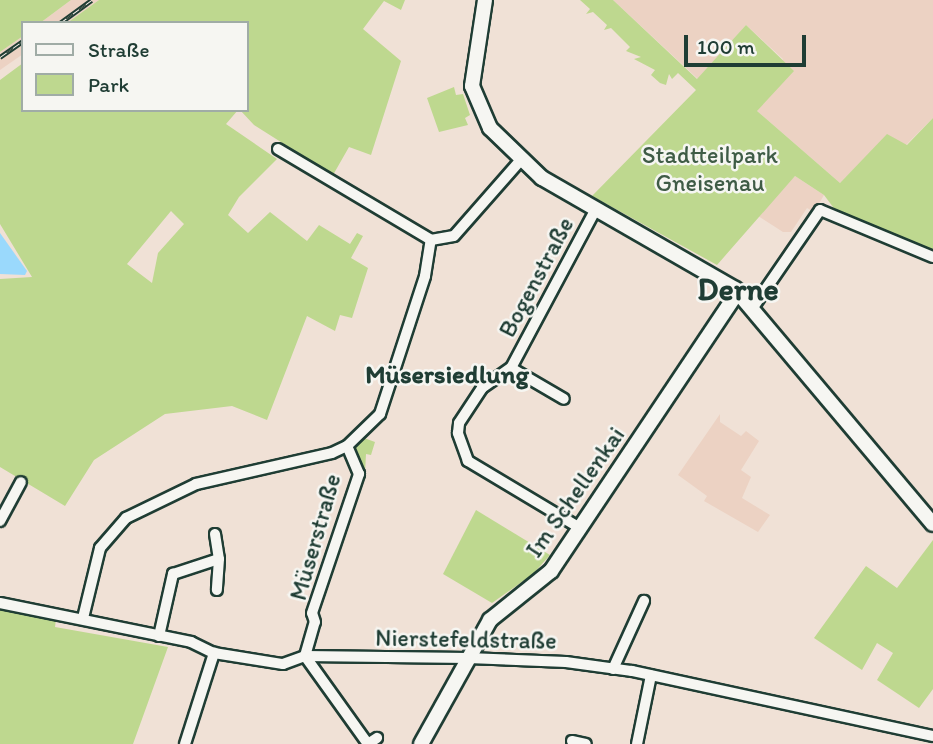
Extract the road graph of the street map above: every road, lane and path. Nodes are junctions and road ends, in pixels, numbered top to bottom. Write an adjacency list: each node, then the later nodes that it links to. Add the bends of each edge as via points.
1 (485, 0): 3 (main road, via 472,70 475,100 490,128)
2 (278, 149): 5 (street)
3 (520, 161): 4 (main road); 5 (street, via 454,236)
4 (596, 209): 7 (main road); 9 (street, Bogenstraße)
5 (431, 240): 11 (street, Müserstraße, via 425,276 380,414)
6 (933, 257): 8 (street, via 820,210)
7 (738, 292): 8 (main road); 15 (main road, Im Schellenkai)
8 (752, 309): 14 (main road)
9 (510, 368): 10 (street); 15 (street, Bogenstraße, via 482,388 459,423 460,447 468,461)
10 (564, 399)
11 (347, 446): 21 (street, via 196,484 126,518 100,548); 24 (street, Müserstraße, via 359,474 313,613 315,622)
12 (21, 482): 13 (street)
13 (0, 521)
14 (933, 524)
15 (580, 528): 25 (main road, Im Schellenkai, via 551,571 490,620)
16 (215, 534): 17 (street)
17 (219, 559): 18 (street); 22 (street, via 173,574)
18 (217, 590)
19 (644, 601): 26 (street)
20 (0, 603): 21 (street, Nierstefeldstraße)
21 (83, 618): 22 (street, Nierstefeldstraße)
22 (159, 636): 23 (street, Nierstefeldstraße, via 205,646)
23 (214, 653): 24 (street, Nierstefeldstraße, via 283,664); 31 (street)
24 (305, 656): 25 (street, Nierstefeldstraße); 30 (street)
25 (468, 658): 26 (street, Nierstefeldstraße); 32 (main road, Im Schellenkai)
26 (613, 669): 27 (street, Nierstefeldstraße)
27 (651, 675): 28 (street, Nierstefeldstraße); 34 (street)
28 (933, 736)
29 (572, 741): 33 (street)
30 (371, 742)
31 (185, 744)
32 (421, 744)
33 (586, 744)
34 (637, 744)

